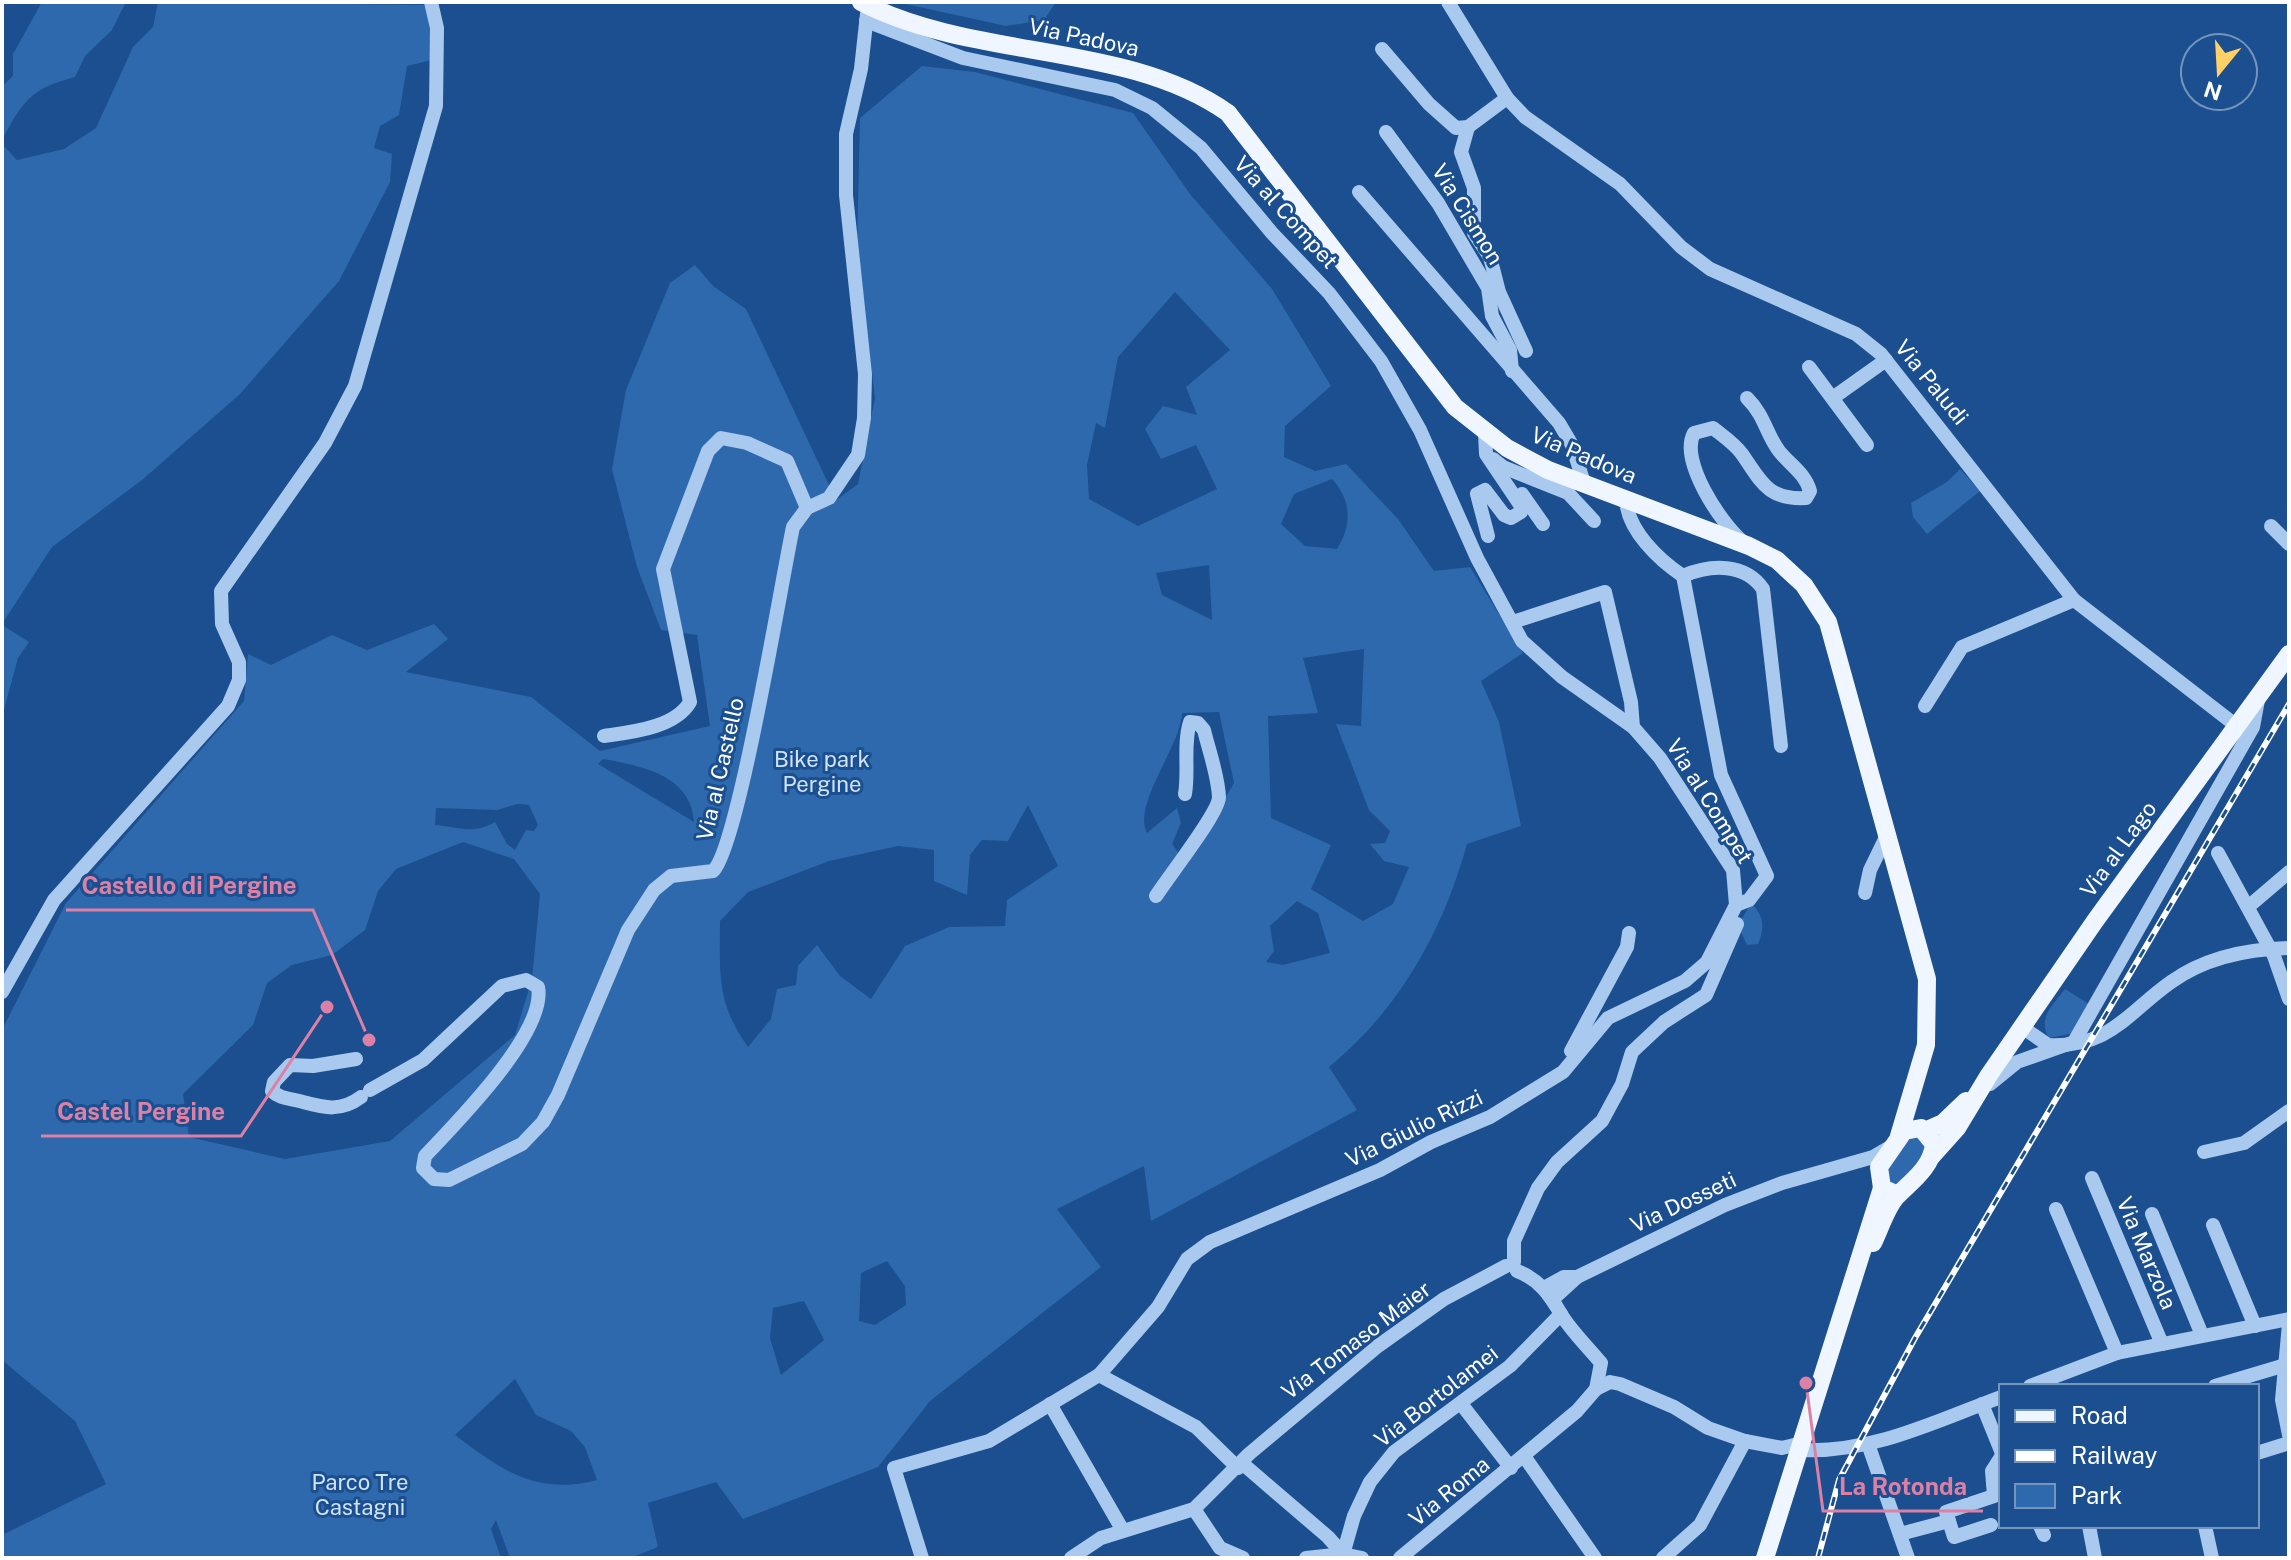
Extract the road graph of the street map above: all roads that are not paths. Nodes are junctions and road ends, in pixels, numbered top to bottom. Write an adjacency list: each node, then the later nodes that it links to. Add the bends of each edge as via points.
1 (431, 2): 49 (street, via 437,28 436,106 355,386 325,443 221,591 222,624 239,662 239,680 228,706 54,900)
2 (1448, 2): 5 (street, Via Paludi)
3 (865, 9): 15 (main road, Via Padova, via 944,34 1163,78 1210,100 1255,145 1455,407); 21 (street, Via al Castello, via 861,69 846,134 864,418 858,455 829,498); 30 (street, Via al Compet, via 963,58 1115,90 1152,108 1201,148 1329,293 1381,361)
4 (1382, 49): 6 (street, via 1444,119 1456,128)
5 (1507, 98): 6 (street); 10 (street, Via Paludi, via 1525,117 1620,184 1710,269 1856,334)
6 (1468, 127): 9 (street, via 1461,152 1474,188 1474,233 1490,257 1499,292)
7 (1386, 132): 12 (street, Via Cismon, via 1438,203 1488,288)
8 (1359, 192): 12 (street, Via Cismon)
9 (1526, 351)
10 (1886, 360): 13 (street); 29 (street, Via Paludi)
11 (1809, 367): 13 (street)
12 (1512, 371): 19 (street, Via Cismon, via 1559,423)
13 (1834, 397): 16 (street)
14 (1747, 398): 27 (street, via 1762,413 1777,449 1810,491 1806,498 1770,492 1740,451 1713,428 1694,433 1688,443 1691,456 1717,514)
15 (1485, 433): 17 (street); 19 (main road, Via Padova, via 1525,459)
16 (1867, 445)
17 (1486, 454): 18 (street); 25 (street, via 1521,506 1511,518 1485,490 1477,494)
18 (1503, 467): 22 (street, via 1568,493); 23 (street)
19 (1584, 483): 20 (main road, Via Padova)
20 (1626, 499): 27 (main road, Via Padova); 28 (street, via 1626,511 1657,558)
21 (807, 508): 36 (street, via 787,461 721,438 708,451 663,569 690,702 685,710 646,729); 54 (street, Via al Castello, via 793,527 725,851 713,871 671,876 636,916 543,1122 522,1144 465,1174 441,1181 424,1172 425,1156 514,1051 531,1023 540,999 538,987 526,980 502,986 423,1060 344,1106 331,1109 274,1093 272,1085 290,1065)
22 (1594, 521)
23 (1543, 524)
24 (2271, 526): 26 (street)
25 (1488, 536)
26 (2289, 544)
27 (1749, 546): 39 (main road, Via Padova, via 1777,560 1804,585 1828,622)
28 (1683, 576): 37 (street, via 1696,570 1737,568 1755,577 1763,589); 44 (street, via 1721,775 1767,876 1749,900)
29 (2074, 600): 33 (street, via 1962,647); 35 (street, Via Paludi)
30 (1513, 622): 34 (street, Via al Compet, via 1522,641 1562,677); 34 (street, via 1605,592)
31 (2289, 654): 32 (main road, Via al Lago)
32 (2258, 700): 35 (main road, Via al Lago); 52 (street, via 2253,727)
33 (1925, 706)
34 (1633, 727): 44 (street, Via al Compet, via 1660,758 1733,870)
35 (2238, 727): 51 (main road, Via al Lago)
36 (604, 736)
37 (1781, 746)
38 (1185, 794): 43 (street, via 1187,732 1190,722 1198,723 1219,800 1211,821)
39 (1889, 832): 42 (street); 58 (main road, Via Padova, via 1927,979 1926,1045)
40 (2218, 853): 45 (street)
41 (2289, 872): 45 (street)
42 (1865, 893)
43 (1156, 896)
44 (1736, 905): 55 (street, Via Giulio Rizzi, via 1707,962 1685,981 1608,1018); 70 (street, Via al Compet, via 1741,913 1706,995 1664,1022 1632,1052 1602,1121 1557,1162 1538,1188 1514,1241)
45 (2248, 907): 47 (street)
46 (1629, 933): 55 (street, via 1627,947 1571,1048)
47 (2270, 948): 48 (street); 50 (street); 52 (street, via 2235,952 2203,964 2171,982 2111,1033)
48 (2289, 948)
49 (2, 992)
50 (2289, 999)
51 (2019, 1030): 52 (street, via 2043,1044); 53 (street, via 2020,1045); 56 (main road, Via al Lago)
52 (2074, 1042): 53 (street)
53 (2039, 1055): 57 (street, via 2008,1068)
54 (356, 1059)
55 (1571, 1060): 79 (street, Via Giulio Rizzi, via 1563,1072 1490,1117 1210,1242 1187,1259 1158,1307)
56 (1989, 1075): 57 (main road); 60 (main road, via 1953,1116)
57 (1976, 1099): 63 (main road)
58 (1911, 1102): 60 (main road, Via Padova); 61 (main road, Via Padova)
59 (2289, 1111): 62 (street, via 2244,1143)
60 (1922, 1129): 61 (main road); 63 (main road, Via Padova, via 1934,1144)
61 (1894, 1141): 64 (street, Via Dosseti, via 1873,1157); 66 (main road, Via Padova, via 1879,1167)
62 (2204, 1152)
63 (1931, 1157): 66 (main road, via 1909,1189)
64 (1840, 1166): 66 (street, via 1862,1169); 71 (street, Via Dosseti, via 1725,1205)
65 (2092, 1178): 76 (street, Via Marzola)
66 (1886, 1188): 92 (main road)
67 (2056, 1209): 77 (street)
68 (2152, 1214): 75 (street, Via Marzola)
69 (2213, 1225): 74 (street)
70 (1512, 1266): 71 (street); 96 (street, Via Tomaso Maier, via 1444,1299 1378,1346 1325,1387)
71 (1549, 1293): 72 (street)
72 (1561, 1314): 82 (street, via 1601,1363); 86 (street, Via Bortolamei, via 1537,1342)
73 (2289, 1321): 74 (street, Via Marzola); 78 (street)
74 (2255, 1326): 75 (street, Via Marzola)
75 (2202, 1335): 76 (street, Via Marzola)
76 (2162, 1344): 77 (street, Via Marzola)
77 (2117, 1353): 80 (street, Via Marzola)
78 (2282, 1366): 81 (street); 87 (street)
79 (1099, 1375): 84 (street, Via Giulio Rizzi); 96 (street, via 1196,1427)
80 (2035, 1384)
81 (2222, 1384)
82 (1596, 1389): 88 (street, via 1610,1382); 94 (street, Via Roma)
83 (1999, 1398): 85 (street)
84 (1050, 1404): 103 (street); 107 (street, Via Giulio Rizzi, via 989,1441 894,1468)
85 (1982, 1404): 90 (street); 91 (street)
86 (1462, 1405): 97 (street); 106 (street, Via Bortolamei, via 1394,1452 1370,1482)
87 (2289, 1435)
88 (1745, 1441): 92 (street); 115 (street, via 1700,1525)
89 (2289, 1443): 93 (street)
90 (1868, 1444): 92 (street); 104 (street)
91 (1999, 1449)
92 (1795, 1450): 116 (main road)
93 (2259, 1452)
94 (1524, 1456): 97 (street, Via Roma); 114 (street)
95 (1999, 1458): 99 (street, via 1992,1471 1994,1496 1946,1512)
96 (1241, 1466): 98 (street, Via Tomaso Maier); 106 (street, via 1328,1537)
97 (1511, 1468): 113 (street, Via Roma)
98 (1194, 1509): 103 (street); 105 (street)
99 (1949, 1521): 100 (street, via 1954,1537); 104 (street)
100 (1991, 1525)
101 (2089, 1528): 118 (street)
102 (2205, 1528): 119 (street)
103 (1122, 1529): 108 (street)
104 (1900, 1534): 117 (street)
105 (1220, 1548): 109 (street); 110 (street)
106 (1342, 1556): 111 (street); 112 (street)
107 (922, 1558)
108 (1071, 1558)
109 (1206, 1558)
110 (1243, 1558)
111 (1307, 1558)
112 (1362, 1558)
113 (1400, 1558)
114 (1595, 1558)
115 (1663, 1558)
116 (1765, 1558)
117 (1908, 1558)
118 (2095, 1558)
119 (2212, 1558)

